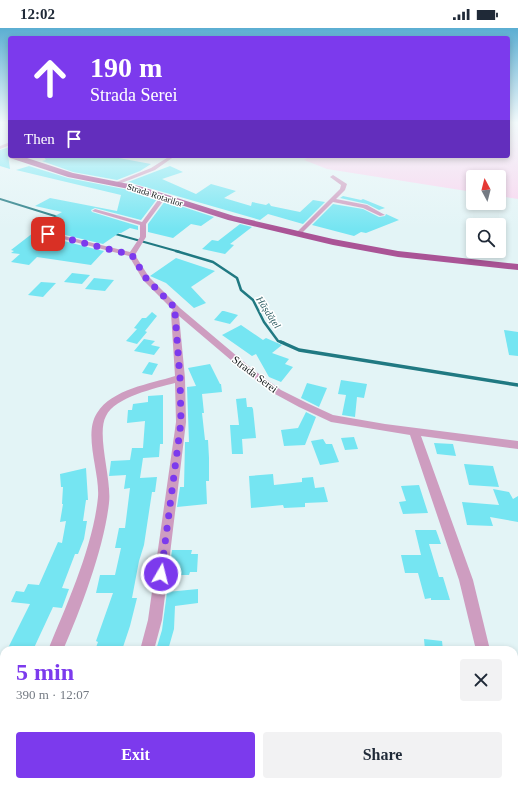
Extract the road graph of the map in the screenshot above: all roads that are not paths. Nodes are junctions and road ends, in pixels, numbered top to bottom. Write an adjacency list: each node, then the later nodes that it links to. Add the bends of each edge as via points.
1 (19, 158): 4 (main road, Strada Rotarilor, via 72,175)
2 (169, 158): 4 (street, via 153,169)
3 (333, 177): 6 (street, via 344,184 343,189)
4 (117, 183): 5 (main road, Strada Rotarilor)
5 (164, 197): 9 (street); 11 (main road, Strada Rotarilor, via 214,213)
6 (333, 200): 8 (street, via 376,210); 11 (street)
7 (95, 210): 9 (street)
8 (382, 215)
9 (143, 224): 12 (street, via 143,237)
10 (35, 231): 12 (street)
11 (298, 234): 13 (main road, Strada Rotarilor, via 385,252)
12 (132, 255): 14 (street, Strada Serei, via 146,278)
13 (518, 267)
14 (177, 310): 15 (street, Strada Serei); 16 (street)
15 (193, 322): 16 (street); 18 (street, Strada Serei, via 248,370 278,392 303,405 331,418)
16 (175, 325): 17 (street)
17 (180, 378): 20 (street, via 122,398 104,409 99,417 97,434 104,473 102,518 83,580); 21 (street, via 180,439 155,620)
18 (414, 432): 19 (street, Strada Serei); 22 (street, via 466,580)
19 (518, 445)
20 (58, 646)
21 (148, 646)
22 (482, 646)

